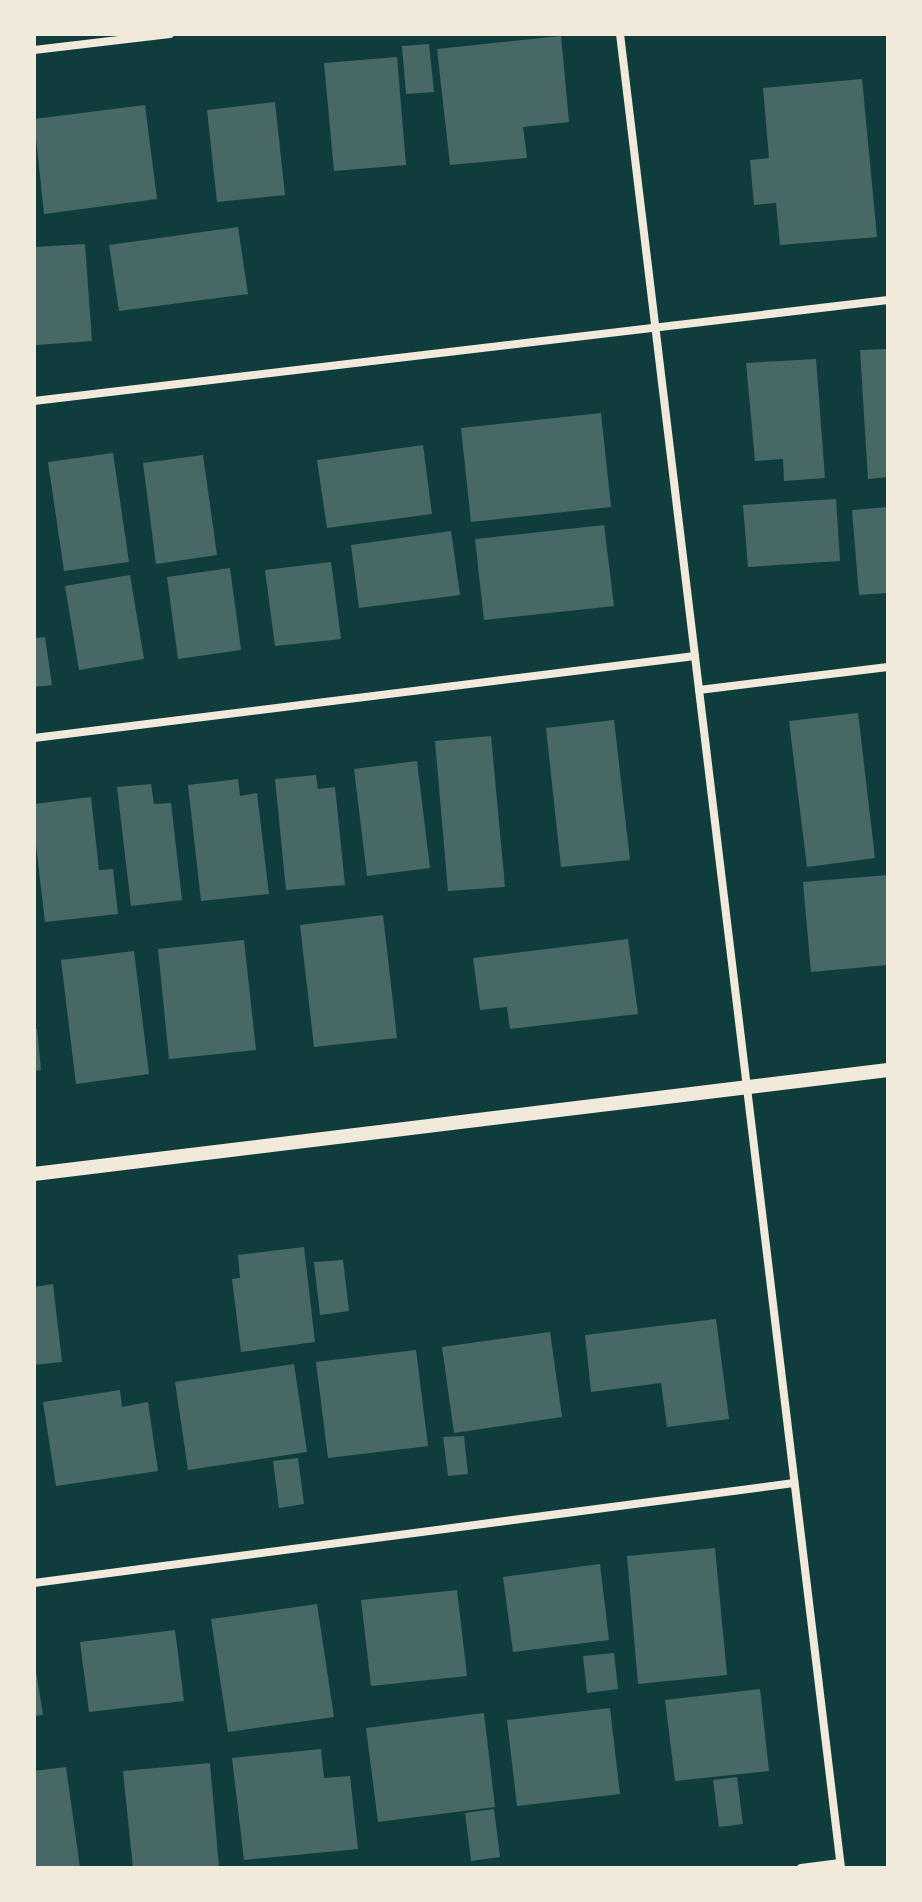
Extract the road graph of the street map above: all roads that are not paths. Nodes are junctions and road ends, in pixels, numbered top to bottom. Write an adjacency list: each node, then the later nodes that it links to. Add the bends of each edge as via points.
1 (170, 34): 3 (street)
2 (620, 34): 5 (street)
3 (34, 50)
4 (888, 300): 5 (street)
5 (655, 327): 6 (street); 7 (street)
6 (34, 401)
7 (695, 656): 9 (street); 10 (street)
8 (888, 667): 9 (street)
9 (699, 690): 12 (street)
10 (34, 738)
11 (888, 1070): 12 (street)
12 (747, 1087): 13 (street); 14 (street)
13 (34, 1174)
14 (794, 1483): 15 (street); 16 (street)
15 (34, 1583)
16 (840, 1866): 17 (street)
17 (801, 1868)

